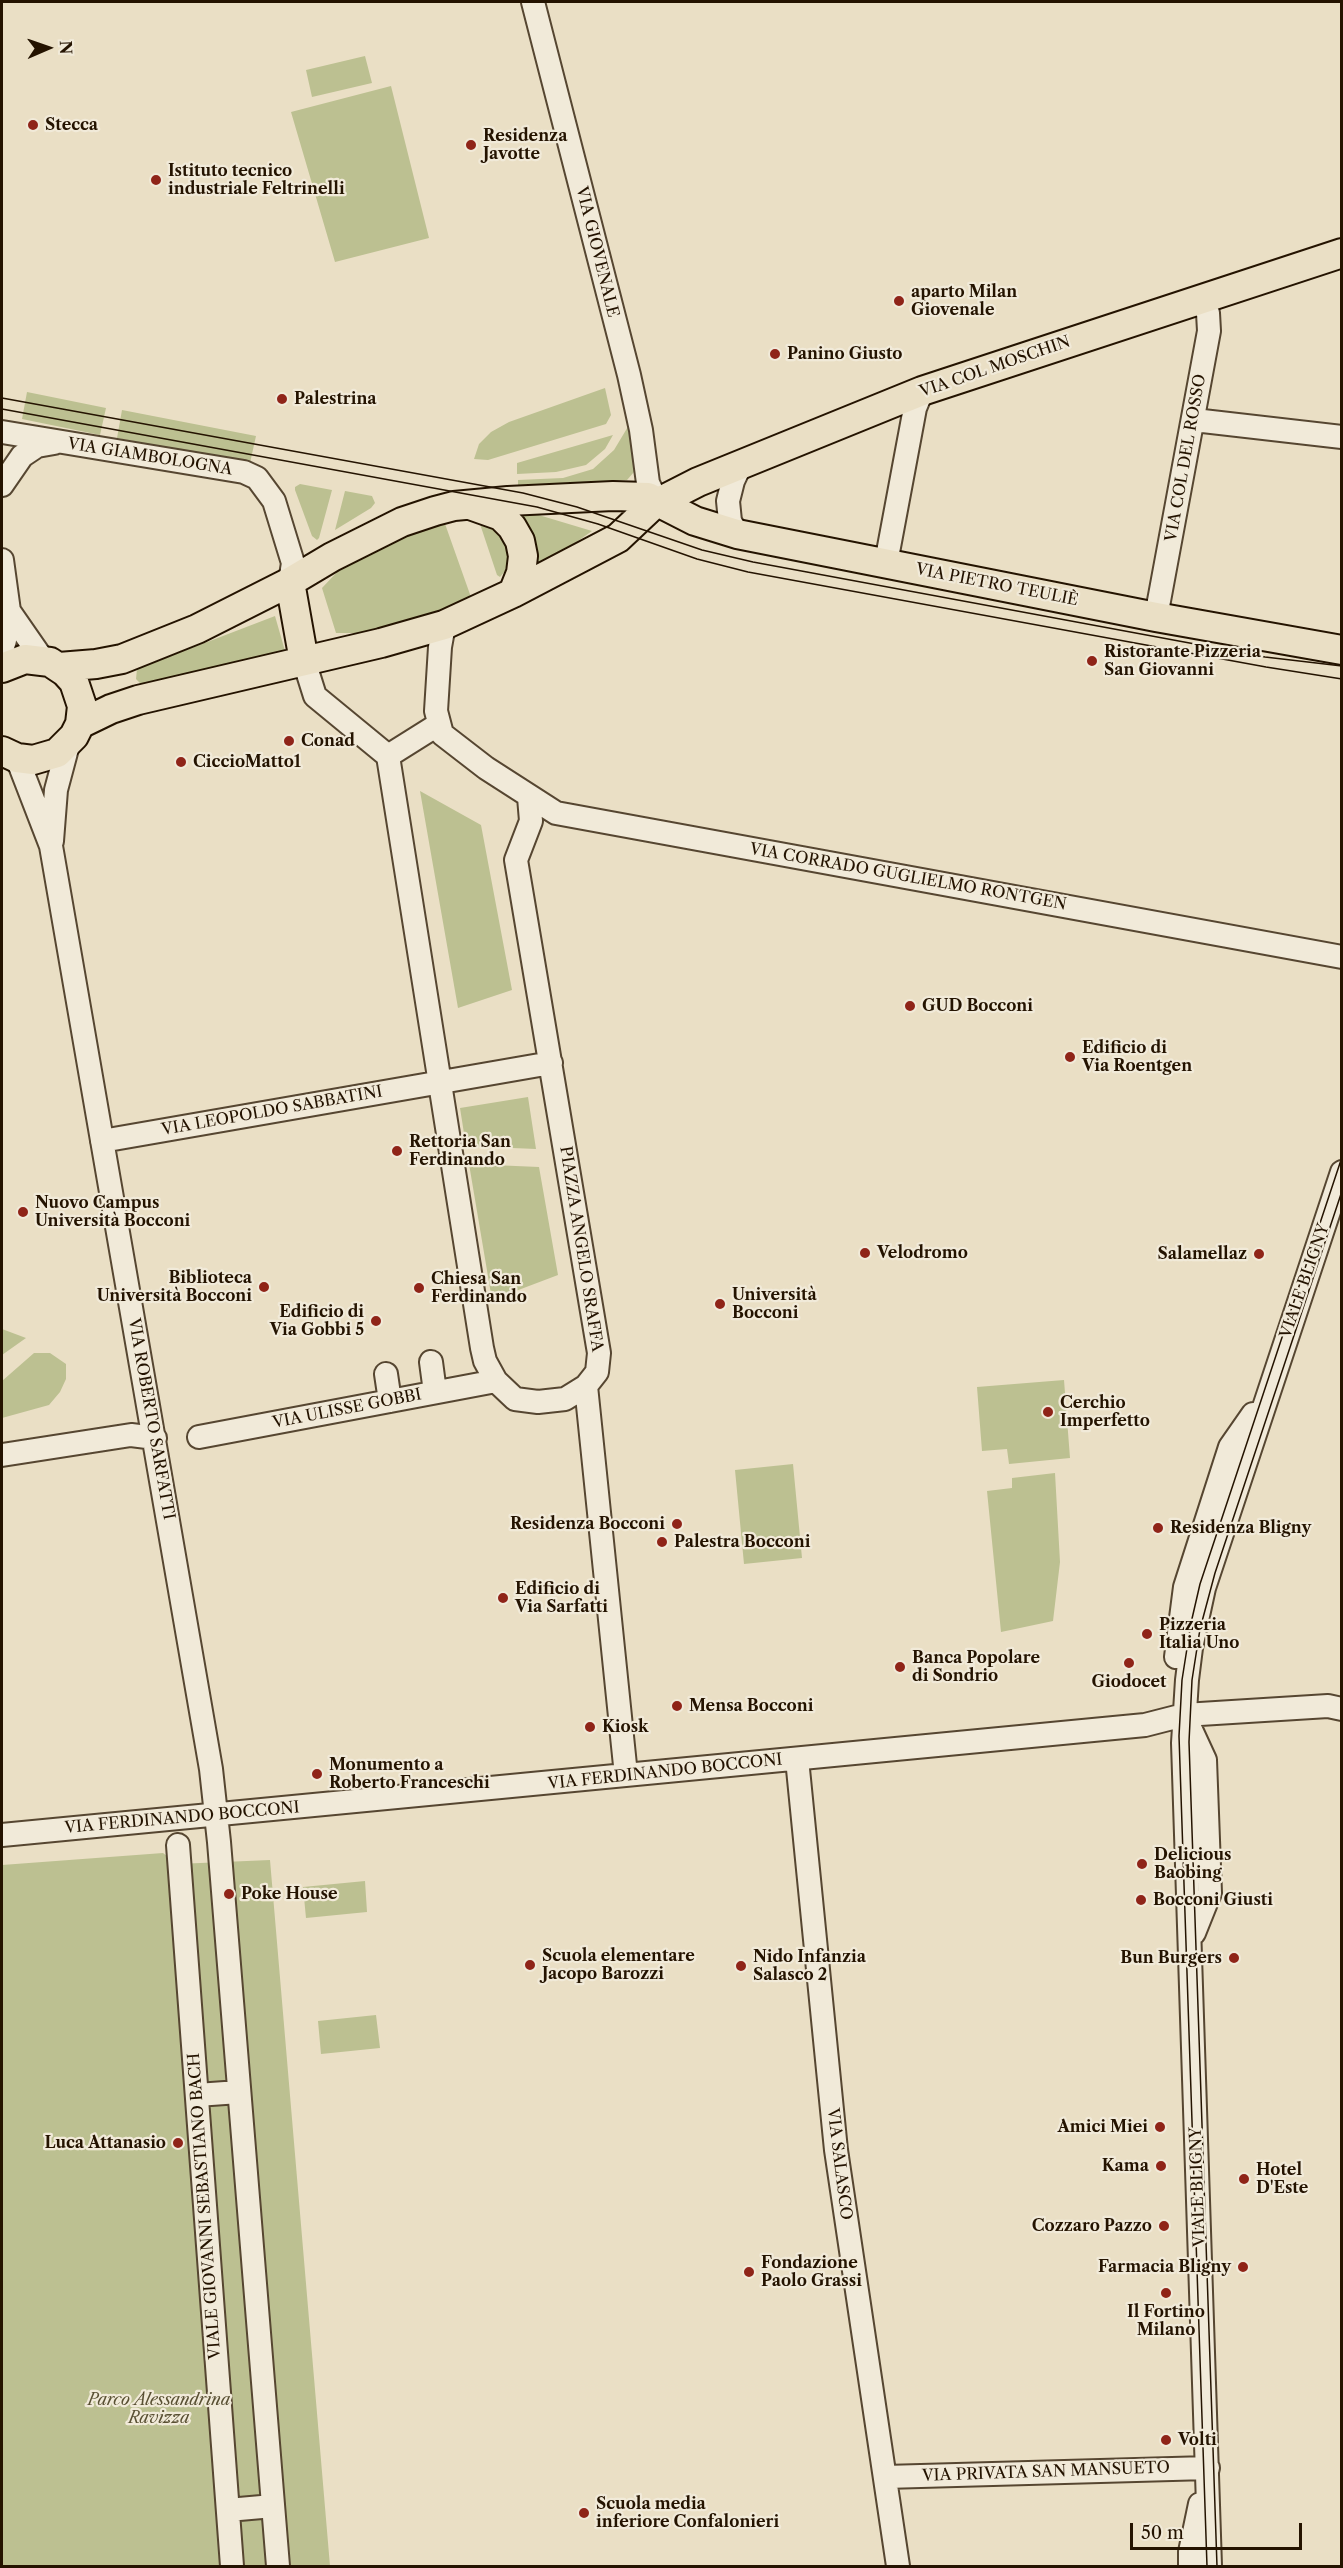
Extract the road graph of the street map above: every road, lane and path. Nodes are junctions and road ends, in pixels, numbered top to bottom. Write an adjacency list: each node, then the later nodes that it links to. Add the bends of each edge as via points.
1 (533, 2): 11 (street, VIA GIOVENALE, via 629,375 648,483)
2 (1341, 253): 3 (main road, VIA COL MOSCHIN)
3 (1201, 301): 4 (main road, VIA COL MOSCHIN); 5 (street, VIA COL DEL ROSSO, via 1210,320)
4 (922, 391): 9 (main road, VIA COL MOSCHIN); 15 (street, via 915,408)
5 (1194, 420): 7 (street); 19 (street, VIA COL DEL ROSSO)
6 (2, 432): 8 (street, VIA GIAMBOLOGNA)
7 (1341, 437)
8 (56, 442): 10 (street, via 37,446 22,456); 16 (street, VIA GIAMBOLOGNA, via 244,472 257,478 274,501 293,563)
9 (741, 464): 11 (main road, VIA COL MOSCHIN); 13 (street, via 728,501 730,521)
10 (2, 485)
11 (657, 502): 12 (main road, VIA PIETRO TEULIÈ, via 643,496 613,496); 13 (main road, VIA PIETRO TEULIÈ, via 695,521); 17 (main road, VIA COL MOSCHIN, via 618,538)
12 (469, 505): 16 (main road, VIA PIETRO TEULIÈ, via 402,522); 17 (main road, via 501,516 520,541 521,573)
13 (737, 534): 15 (main road, VIA PIETRO TEULIÈ)
14 (2, 560): 18 (street)
15 (886, 563): 19 (main road, VIA PIETRO TEULIÈ)
16 (290, 582): 23 (main road); 24 (main road, VIA PIETRO TEULIÈ, via 197,629 135,654 96,664)
17 (513, 593): 20 (main road, VIA COL MOSCHIN)
18 (9, 611): 21 (street); 24 (street)
19 (1156, 617): 22 (main road, VIA PIETRO TEULIÈ)
20 (444, 625): 23 (main road, VIA COL MOSCHIN); 26 (street, via 437,701)
21 (2, 650)
22 (1341, 650)
23 (304, 661): 27 (main road, VIA COL MOSCHIN, via 138,700 111,709); 29 (street, via 315,696)
24 (51, 664): 25 (main road, VIA PIETRO TEULIÈ, via 25,659); 27 (main road, via 74,682 79,693 82,706)
25 (2, 668)
26 (439, 724): 29 (street); 30 (street, VIA CORRADO GUGLIELMO RONTGEN, via 442,734)
27 (74, 734): 28 (main road, VIA COL MOSCHIN, via 45,759); 31 (street, VIA ROBERTO SARFATTI, via 56,790)
28 (8, 756): 31 (street, VIA ROBERTO SARFATTI)
29 (388, 756): 34 (street)
30 (529, 797): 32 (street, VIA CORRADO GUGLIELMO RONTGEN, via 556,813); 33 (street, PIAZZA ANGELO SRAFFA, via 531,821 516,860)
31 (51, 846): 35 (street, VIA ROBERTO SARFATTI)
32 (1341, 957)
33 (553, 1074): 34 (street); 40 (street, PIAZZA ANGELO SRAFFA, via 599,1353 597,1372)
34 (443, 1093): 35 (street, VIA LEOPOLDO SABBATINI); 39 (street, via 482,1348)
35 (102, 1141): 44 (street, VIA ROBERTO SARFATTI)
36 (1341, 1172): 47 (street, VIALE BLIGNY, via 1204,1588 1191,1648)
37 (431, 1362): 41 (street)
38 (386, 1374): 42 (street)
39 (496, 1380): 40 (street, via 515,1400 538,1402 565,1399); 41 (street, VIA ULISSE GOBBI)
40 (586, 1386): 49 (street)
41 (435, 1392): 42 (street, VIA ULISSE GOBBI)
42 (390, 1401): 43 (street, VIA ULISSE GOBBI, via 244,1421)
43 (199, 1437)
44 (155, 1438): 45 (street, via 131,1435); 50 (street, VIA ROBERTO SARFATTI)
45 (2, 1455)
46 (1337, 1705): 47 (street, VIA FERDINANDO BOCCONI)
47 (1184, 1715): 48 (street, VIA FERDINANDO BOCCONI, via 1145,1725); 55 (street, VIALE BLIGNY)
48 (797, 1759): 49 (street, VIA FERDINANDO BOCCONI); 56 (street, VIA SALASCO, via 836,2150)
49 (626, 1775): 50 (street, VIA FERDINANDO BOCCONI)
50 (216, 1815): 51 (street, VIA FERDINANDO BOCCONI); 53 (street)
51 (2, 1835)
52 (178, 1845): 54 (street, VIALE GIOVANNI SEBASTIANO BACH)
53 (239, 2092): 54 (street); 57 (street)
54 (197, 2095): 58 (street, VIALE GIOVANNI SEBASTIANO BACH)
55 (1208, 2468): 56 (street, VIA PRIVATA SAN MANSUETO); 62 (street, VIALE BLIGNY); 63 (street, VIALE BLIGNY)
56 (885, 2477): 61 (street, VIA SALASCO)
57 (273, 2506): 58 (street); 60 (street)
58 (228, 2510): 59 (street, VIALE GIOVANNI SEBASTIANO BACH)
59 (232, 2566)
60 (278, 2566)
61 (898, 2566)
62 (1190, 2566)
63 (1210, 2566)

